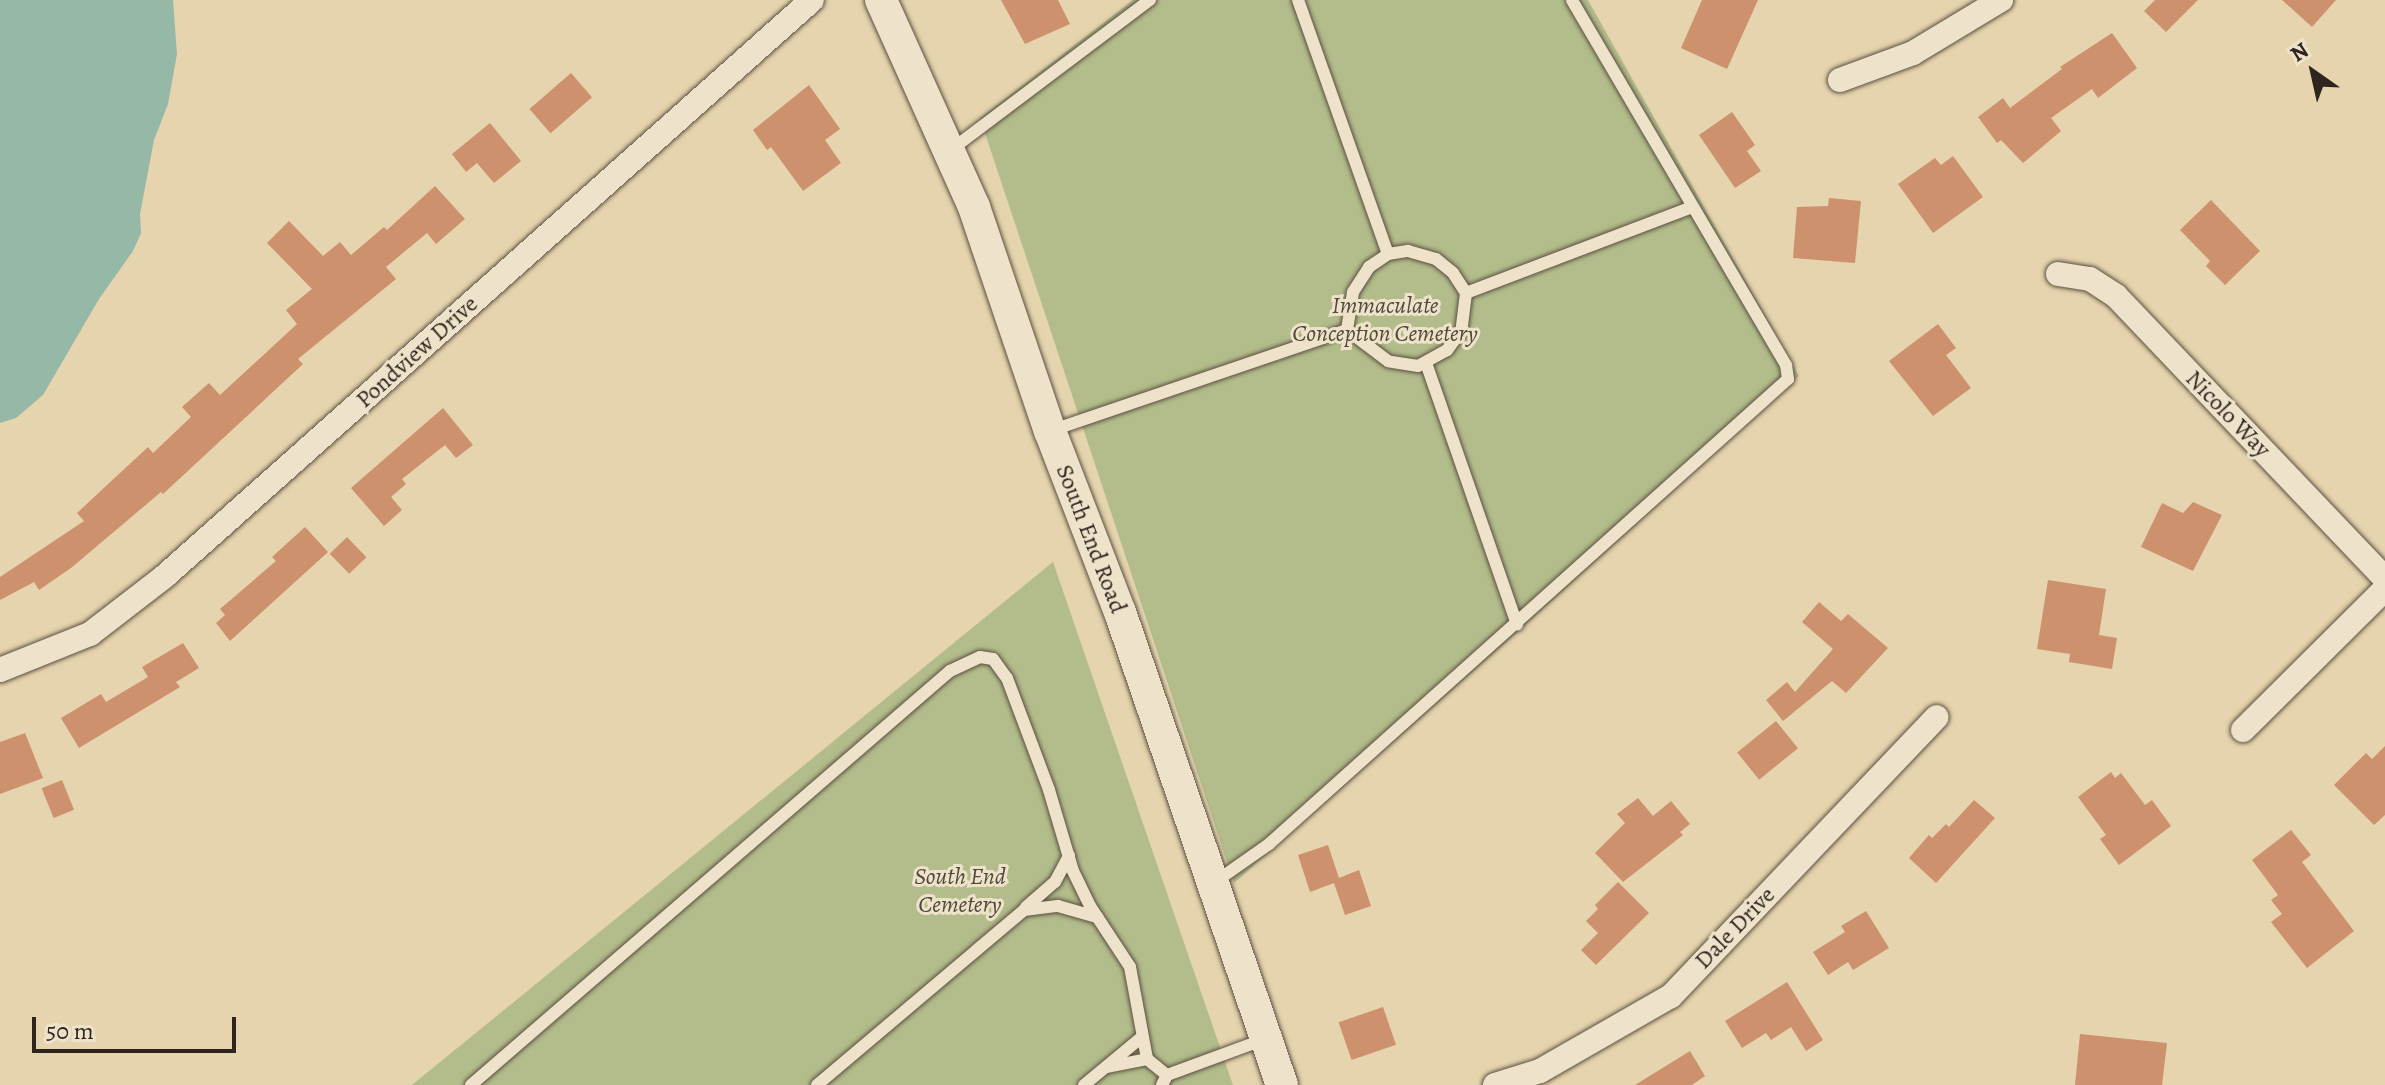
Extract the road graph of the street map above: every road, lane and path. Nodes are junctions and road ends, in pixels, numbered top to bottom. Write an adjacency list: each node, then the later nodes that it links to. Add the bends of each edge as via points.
1 (812, 0): 19 (street, Pondview Drive, via 165,576 90,634)
2 (881, 0): 8 (street, South End Road)
3 (1150, 0): 8 (lane)
4 (1298, 0): 10 (lane)
5 (1572, 0): 9 (lane)
6 (2001, 0): 7 (street, via 1913,53)
7 (1840, 80)
8 (949, 151): 15 (street, South End Road, via 974,207)
9 (1692, 207): 12 (lane); 18 (lane, via 1786,365 1786,383)
10 (1388, 254): 12 (lane, via 1408,251 1436,259); 13 (lane, via 1369,267 1353,292)
11 (2058, 274): 16 (street, Nicolo Way, via 2090,279 2116,296)
12 (1466, 293): 14 (lane, via 1461,331 1447,350)
13 (1347, 330): 14 (lane, via 1388,361); 15 (lane)
14 (1426, 363): 18 (lane)
15 (1050, 431): 23 (street, South End Road, via 1120,612)
16 (2385, 578)
17 (2385, 589): 21 (street)
18 (1517, 625): 23 (lane, via 1269,844)
19 (0, 670)
20 (1937, 717): 35 (street, Dale Drive, via 1671,996 1540,1071)
21 (2243, 730)
22 (1069, 856): 24 (lane, via 1055,882); 25 (lane); 31 (lane, via 1007,678 993,659 966,661)
23 (1214, 883): 27 (street, South End Road)
24 (1024, 910): 25 (lane, via 1058,906); 32 (lane)
25 (1097, 917): 26 (lane, via 1130,967)
26 (1142, 1037): 28 (lane); 29 (lane)
27 (1265, 1039): 30 (lane); 34 (street, South End Road)
28 (1147, 1059): 29 (lane); 30 (lane)
29 (1104, 1068): 33 (lane)
30 (1165, 1080)
31 (471, 1085)
32 (817, 1085)
33 (1084, 1085)
34 (1282, 1085)
35 (1495, 1085)

